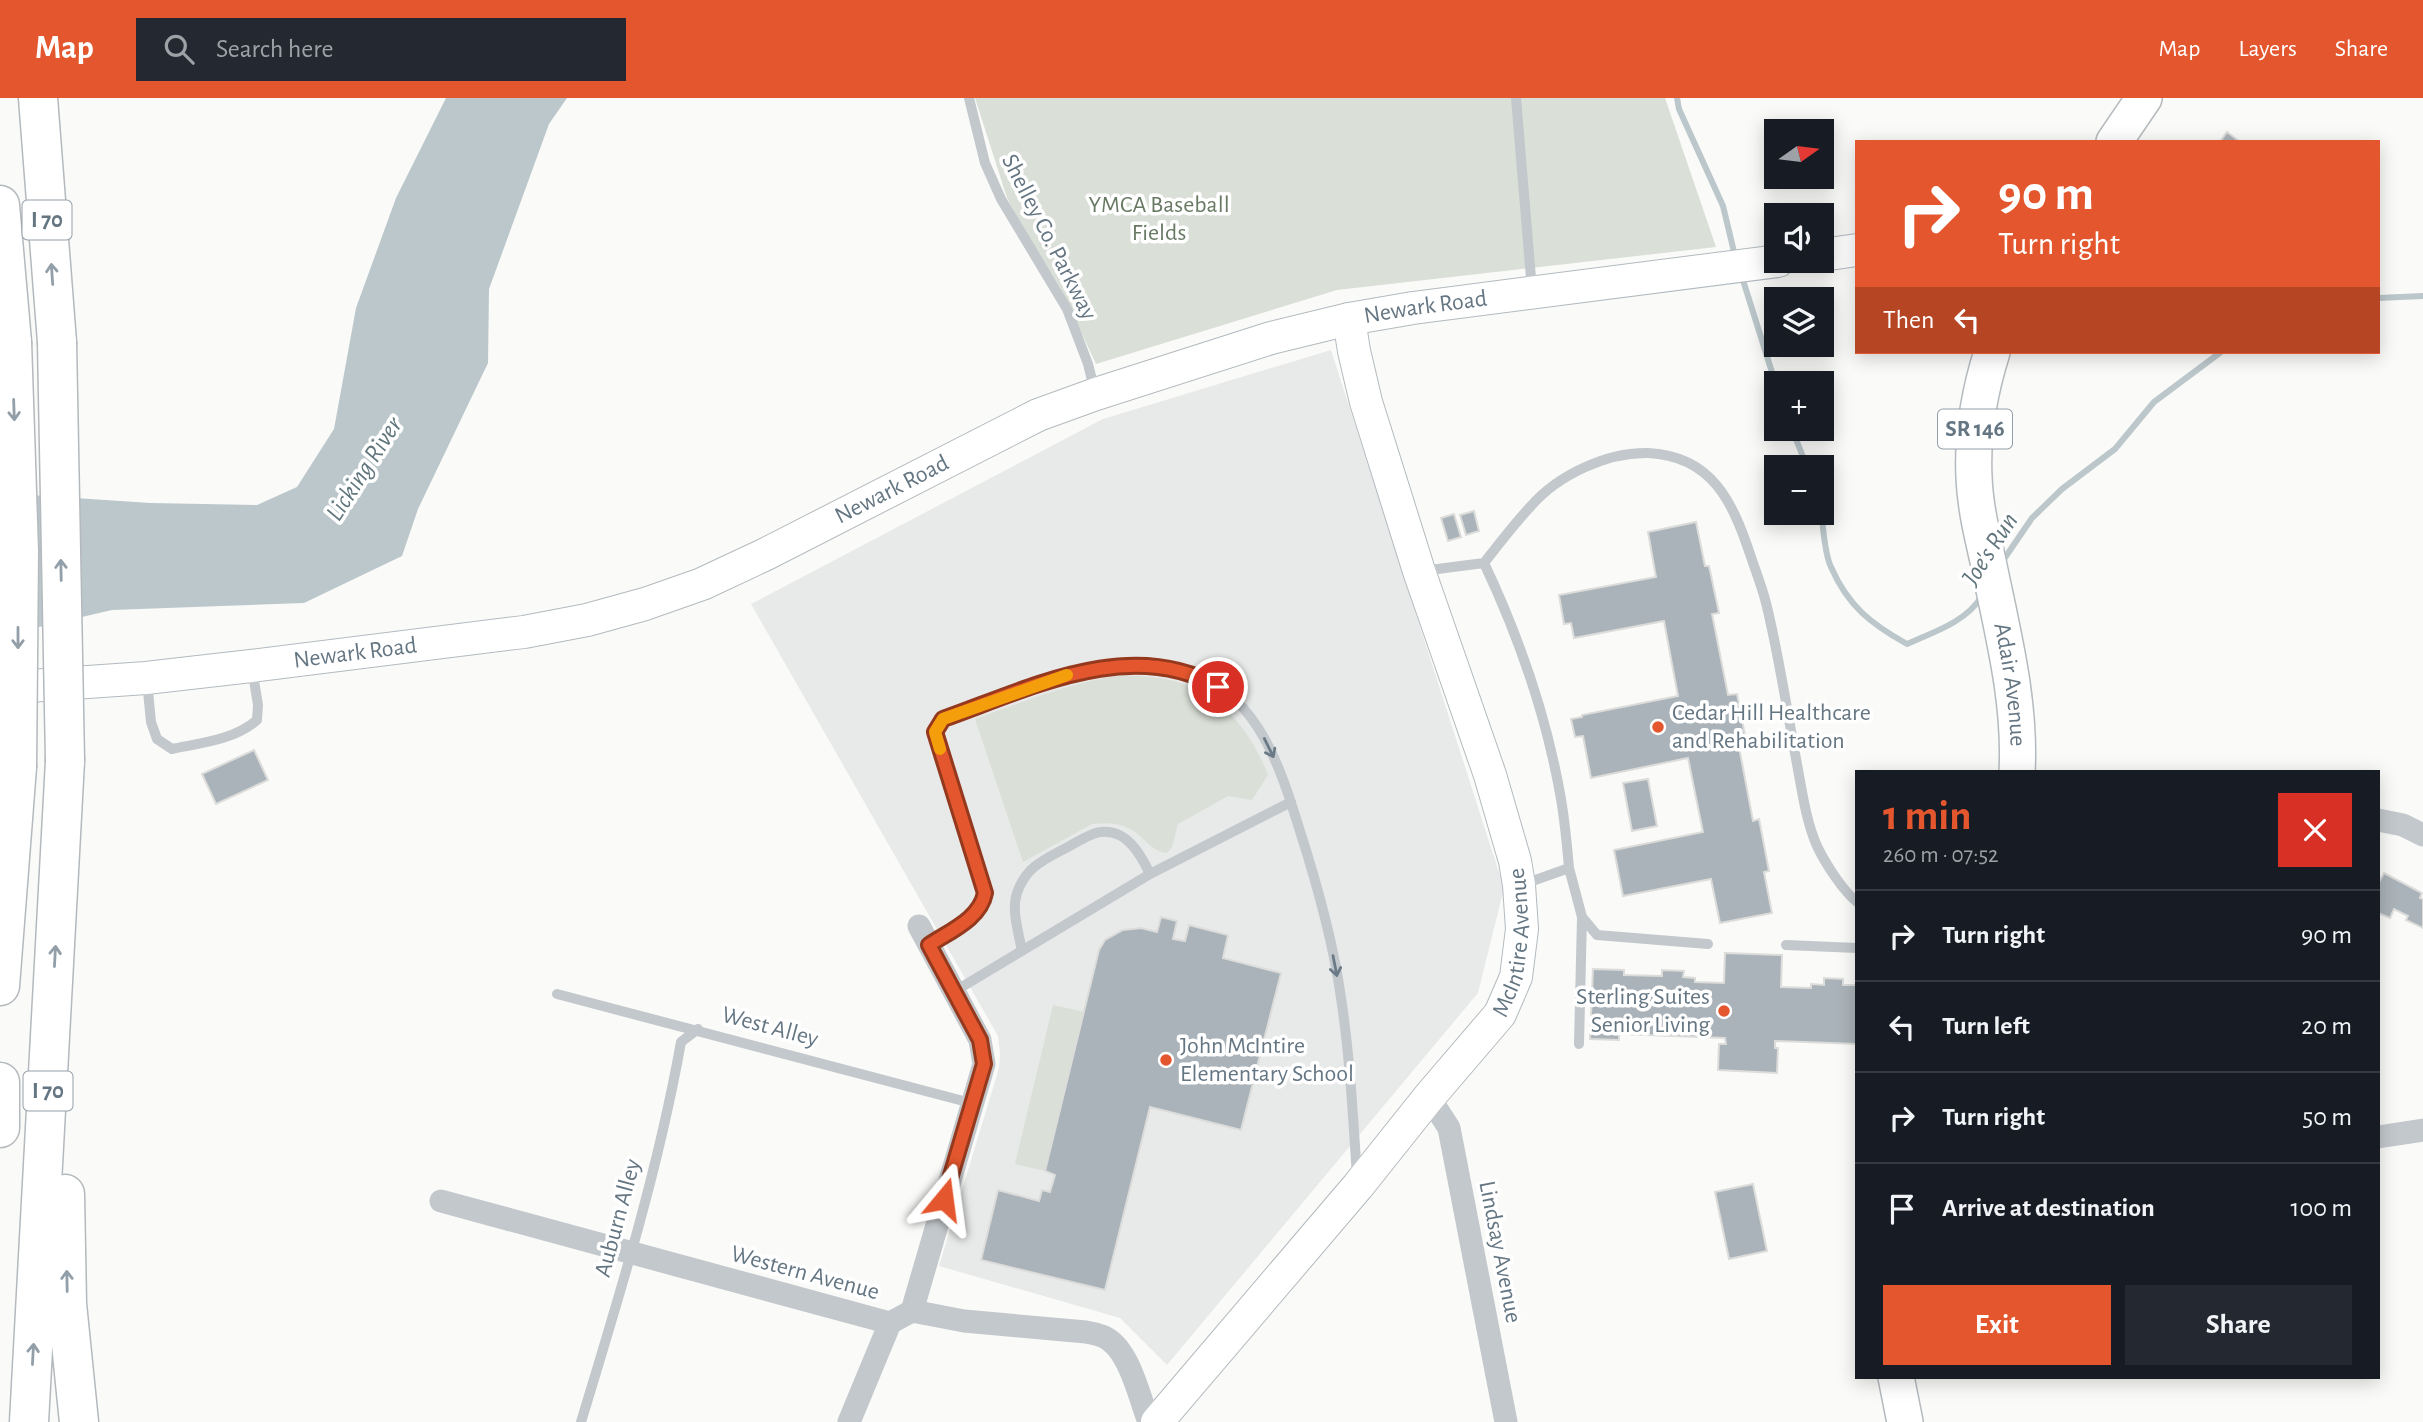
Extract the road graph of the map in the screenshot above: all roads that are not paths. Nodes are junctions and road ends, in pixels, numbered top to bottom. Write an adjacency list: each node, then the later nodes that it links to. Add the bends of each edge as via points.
1 (38, 98): 36 (highway, I 70, one-way to 1, bridge, via 65,761 57,342)
2 (969, 98): 13 (lane, Shelley Co. Parkway, via 985,163 1001,199 1067,309)
3 (1516, 98): 10 (lane)
4 (2144, 98): 5 (main road)
5 (2114, 140)
6 (0, 205): 33 (highway, I 70, one-way to 33, bridge, via 12,342 19,551 17,767)
7 (1855, 250): 8 (street)
8 (1834, 253)
9 (1764, 263): 10 (street, Newark Road)
10 (1533, 293): 11 (street, Newark Road)
11 (1349, 319): 13 (street, Newark Road, via 1271,338); 15 (street, McIntire Avenue, via 1366,402)
12 (1991, 354): 19 (main road, Adair Avenue / SR 146, via 1975,430 1974,478 2010,672)
13 (1096, 394): 16 (street, Newark Road, via 1038,415 702,584 645,604 524,632)
14 (1484, 563): 15 (lane); 23 (lane, via 1527,666 1561,798); 26 (lane, via 1532,503 1588,465 1634,453 1660,454 1689,462 1713,481 1728,497 1766,602 1803,800 1817,846)
15 (1419, 571): 25 (street, McIntire Avenue, via 1494,788)
16 (251, 666): 17 (street, Newark Road); 17 (lane, via 257,720 246,730 172,749 156,739)
17 (146, 678): 18 (street, Newark Road)
18 (0, 688)
19 (2017, 770)
20 (1291, 802): 24 (lane); 28 (lane, one-way to 20, via 974,915 985,893 935,732 943,719 1081,671 1144,666 1197,674 1237,702 1256,723); 45 (lane, one-way to 45, via 1327,922 1341,996)
21 (2380, 820): 22 (street)
22 (2423, 835)
23 (1569, 869): 25 (lane); 27 (lane)
24 (1150, 874): 32 (lane); 32 (lane, via 1132,844 1100,832 1034,864 1016,897)
25 (1519, 885): 40 (street, McIntire Avenue, via 1522,929 1516,977 1500,1014)
26 (1855, 900)
27 (1583, 917): 29 (lane, via 1597,935); 38 (lane)
28 (924, 935): 34 (street)
29 (1708, 944)
30 (1786, 945): 31 (lane)
31 (1855, 948)
32 (1022, 951): 34 (lane)
33 (0, 986)
34 (955, 991): 41 (street, via 980,1040 984,1064)
35 (557, 994): 37 (lane, West Alley)
36 (53, 1003): 51 (highway, I 70, one-way to 36); 52 (highway, one-way to 36, via 67,1304 64,1089)
37 (698, 1029): 41 (lane, West Alley); 47 (lane, Auburn Alley, via 681,1042)
38 (1579, 1044)
39 (0, 1082): 42 (highway, I 70)
40 (1429, 1097): 45 (street, McIntire Avenue); 57 (street, Lindsay Avenue, via 1449,1128)
41 (971, 1103): 48 (street)
42 (0, 1128)
43 (2423, 1130): 44 (street)
44 (2380, 1137)
45 (1358, 1186): 56 (street, McIntire Avenue)
46 (441, 1201): 47 (street, Western Avenue)
47 (632, 1253): 49 (street, Western Avenue); 53 (lane, Auburn Alley)
48 (912, 1311): 49 (street, Western Avenue); 55 (street, via 1105,1336 1121,1350)
49 (890, 1322): 54 (street)
50 (1896, 1379): 58 (main road)
51 (29, 1422)
52 (79, 1422)
53 (581, 1422)
54 (849, 1422)
55 (1149, 1422)
56 (1157, 1422)
57 (1506, 1422)
58 (1905, 1422)

